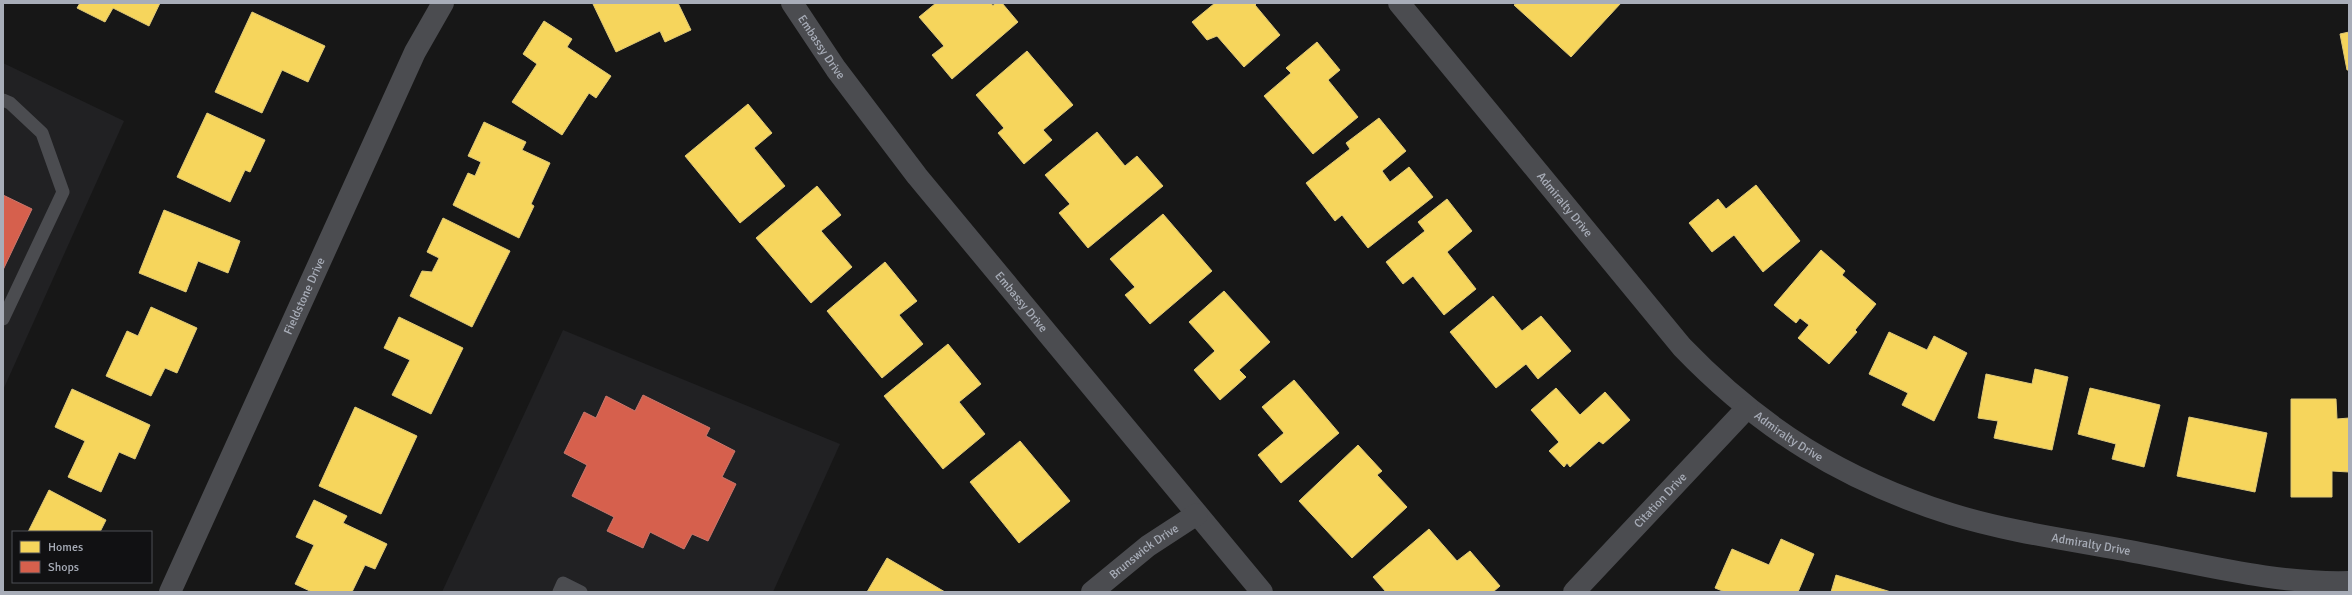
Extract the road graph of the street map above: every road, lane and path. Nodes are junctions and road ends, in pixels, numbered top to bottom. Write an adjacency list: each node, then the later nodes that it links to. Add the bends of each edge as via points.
1 (792, 3): 7 (street, Embassy Drive, via 836,69 917,176)
2 (1398, 3): 6 (street, Admiralty Drive, via 1682,347)
3 (438, 4): 9 (street, Fieldstone Drive)
4 (3, 100): 5 (lane, via 10,103 42,133 63,192)
5 (3, 320)
6 (1747, 408): 8 (street, Admiralty Drive, via 1784,436 1836,467 1894,494 1952,514 2264,577 2328,583); 14 (street, Citation Drive)
7 (1197, 514): 12 (street, Brunswick Drive, via 1148,546); 13 (street, Embassy Drive)
8 (2349, 582)
9 (170, 592)
10 (559, 592): 11 (lane, via 563,583)
11 (581, 592)
12 (1092, 592)
13 (1262, 592)
14 (1574, 592)

